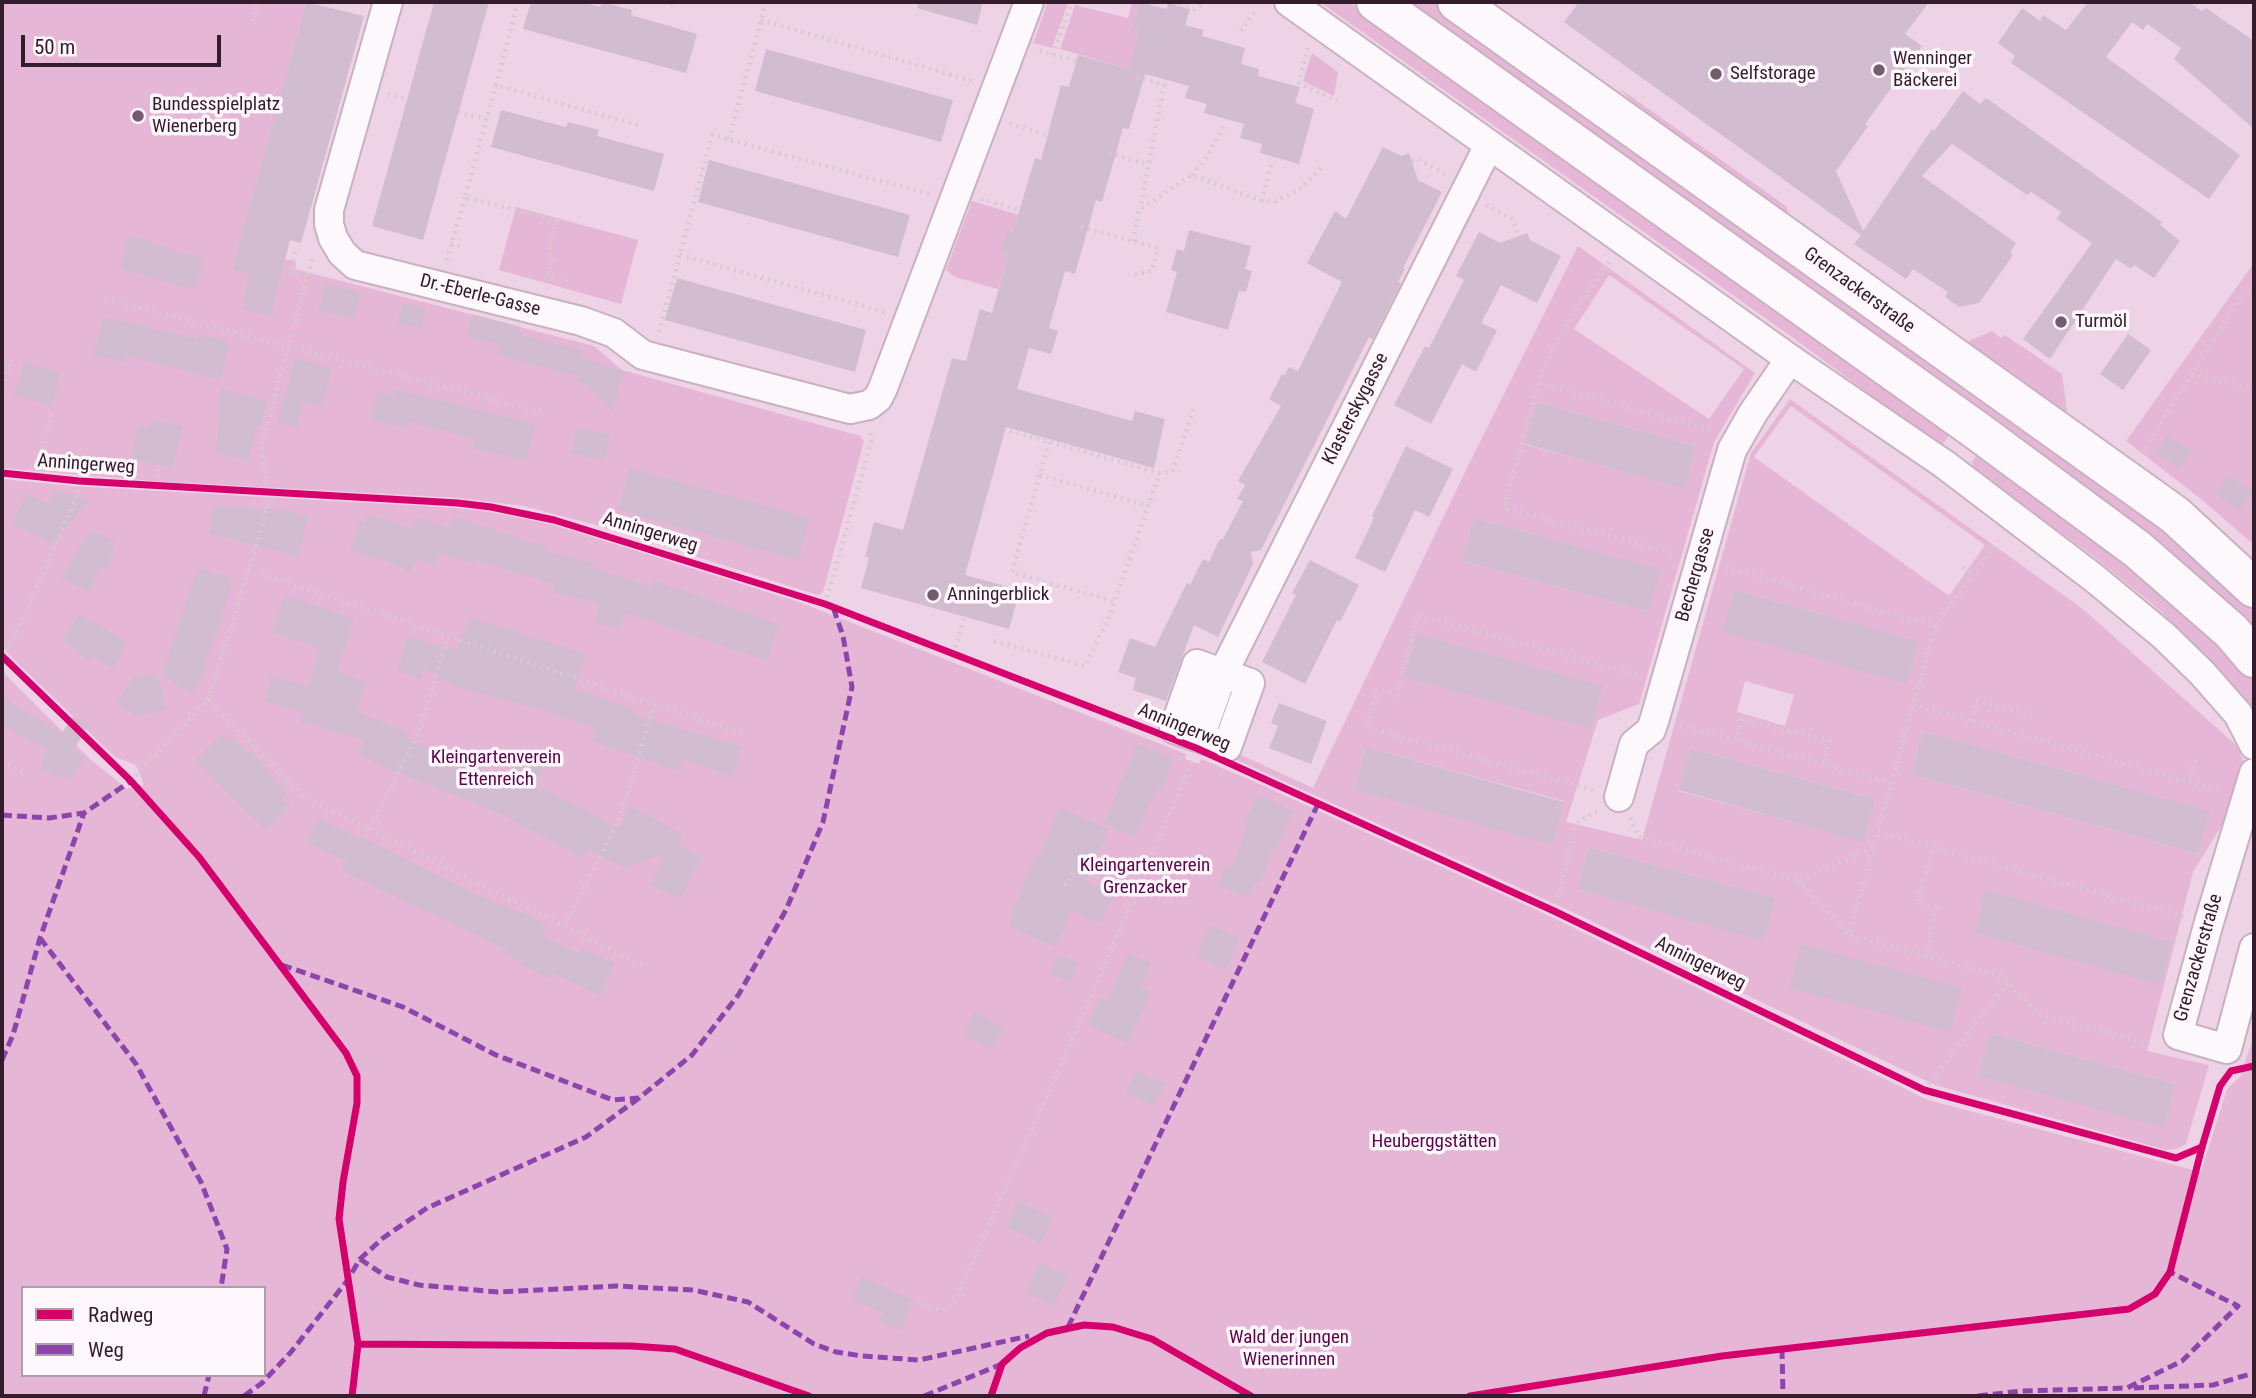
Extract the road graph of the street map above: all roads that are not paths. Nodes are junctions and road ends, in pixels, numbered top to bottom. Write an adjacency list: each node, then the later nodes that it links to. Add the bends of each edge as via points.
1 (388, 2): 2 (street, Dr.-Eberle-Gasse, via 329,210 333,238 355,265 581,321 614,333 643,355 850,409 869,405 883,388)
2 (1029, 2)
3 (1289, 2): 6 (street)
4 (1376, 2): 8 (main road)
5 (1457, 2): 10 (main road, Grenzackerstraße, via 2175,515)
6 (1489, 145): 7 (street); 12 (street, Klasterskygasse, via 1223,673)
7 (1790, 359): 9 (street); 15 (street, Bechergasse, via 1732,450 1655,718 1651,730 1634,744)
8 (1976, 430): 9 (street); 11 (main road, via 2137,549 2231,631)
9 (1944, 464): 13 (street, via 2164,636 2238,714)
10 (2254, 588)
11 (2254, 658)
12 (1203, 728)
13 (2254, 745)
14 (2254, 773): 16 (street, Grenzackerstraße, via 2178,1035 2227,1049)
15 (1619, 797)
16 (2254, 948)

